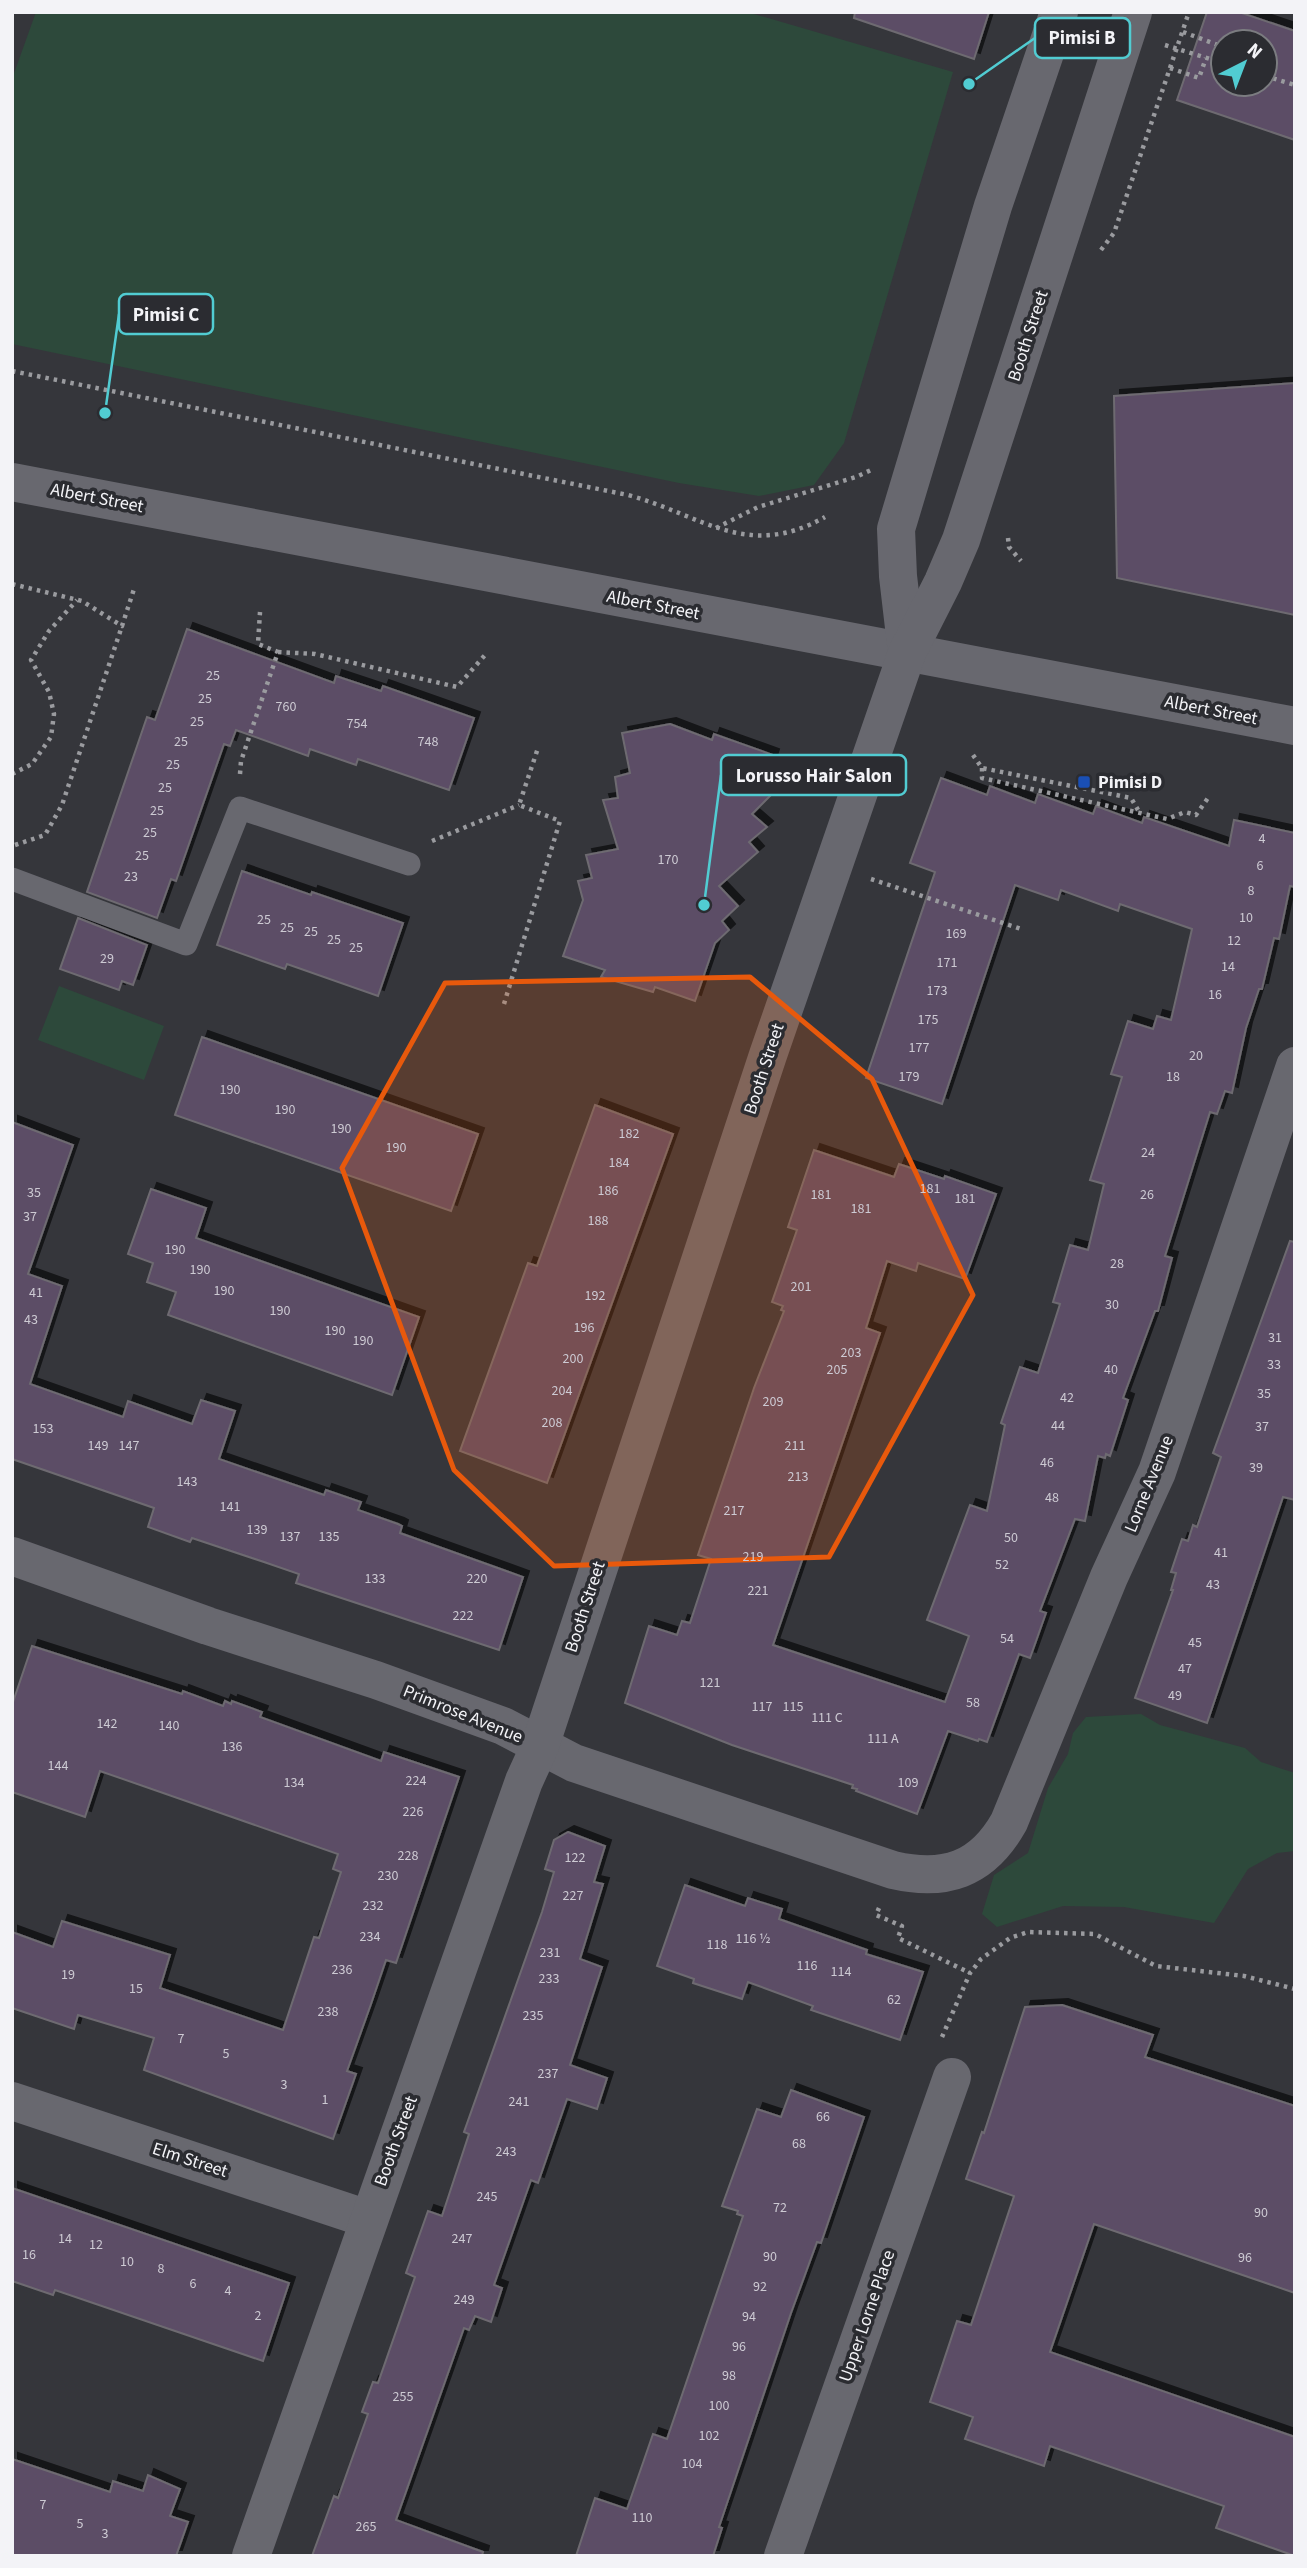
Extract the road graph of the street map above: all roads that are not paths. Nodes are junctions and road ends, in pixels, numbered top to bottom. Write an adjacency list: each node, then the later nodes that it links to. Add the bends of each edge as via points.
1 (1059, 12): 4 (main road, Booth Street, via 993,206 896,529)
2 (1133, 12): 4 (main road, Booth Street, via 961,540)
3 (12, 482): 4 (main road, Albert Street)
4 (907, 653): 5 (main road, Albert Street); 10 (main road, Booth Street, via 765,1063)
5 (1295, 726)
6 (409, 864): 7 (lane, via 240,808 186,944)
7 (12, 880)
8 (1295, 1066): 11 (main road, Lorne Avenue, via 1157,1472 1009,1822 986,1853)
9 (12, 1556): 10 (main road, Primrose Avenue, via 376,1680 503,1726)
10 (540, 1746): 11 (main road, Primrose Avenue, via 574,1763 893,1870 935,1876); 14 (main road, Booth Street)
11 (954, 1871)
12 (952, 2077): 16 (main road, Upper Lorne Place)
13 (12, 2101): 14 (main road, Elm Street)
14 (368, 2219): 15 (main road, Booth Street)
15 (250, 2556)
16 (783, 2556)

